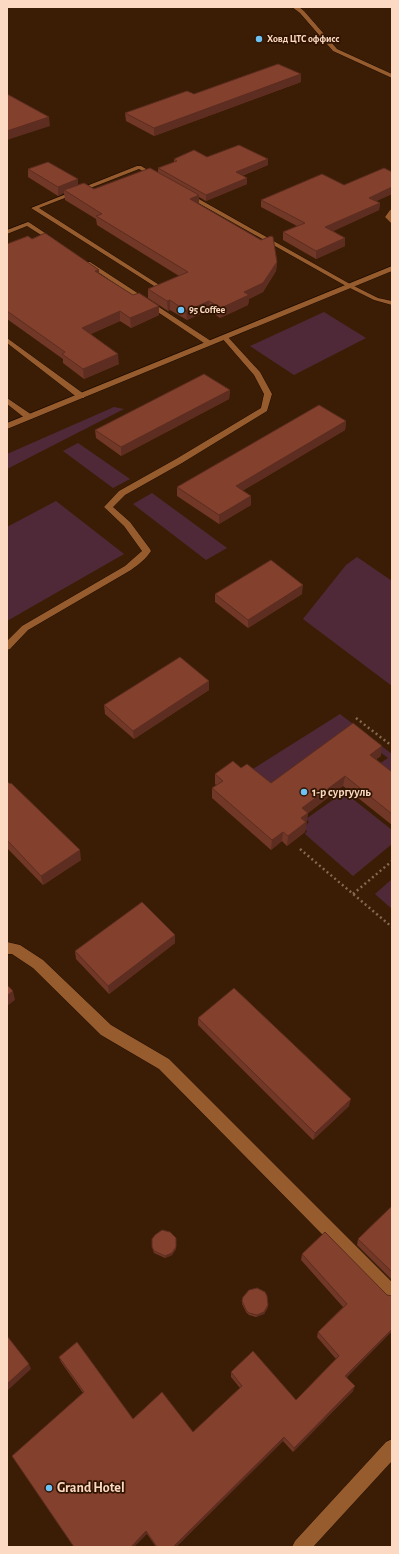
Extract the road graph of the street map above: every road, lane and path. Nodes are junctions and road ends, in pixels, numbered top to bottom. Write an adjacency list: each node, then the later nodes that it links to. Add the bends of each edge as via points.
1 (295, 7): 2 (street, via 335,50)
2 (392, 76)
3 (159, 178): 12 (lane, via 139,167 34,208)
4 (180, 190): 11 (lane)
5 (392, 211): 6 (lane, via 388,217)
6 (392, 222)
7 (7, 232): 8 (lane, via 28,224)
8 (60, 245)
9 (80, 258): 16 (lane)
10 (392, 268): 11 (street)
11 (348, 285): 13 (lane); 14 (street)
12 (162, 289)
13 (392, 304)
14 (225, 336): 16 (street); 21 (lane, via 257,374 268,394 264,409 122,493 108,507 127,524 147,551 128,568 25,628)
15 (7, 340): 17 (lane)
16 (210, 342): 17 (street)
17 (81, 396): 19 (street)
18 (7, 400): 19 (lane)
19 (29, 417): 20 (street)
20 (7, 426)
21 (7, 647)
22 (356, 718): 23 (path)
23 (392, 746)
24 (300, 849): 26 (path)
25 (392, 861): 26 (path)
26 (353, 894): 27 (path)
27 (392, 927)
28 (7, 948): 29 (street, via 15,949 38,964 106,1030 164,1064)
29 (392, 1292)
30 (392, 1448): 31 (street)
31 (302, 1547)

